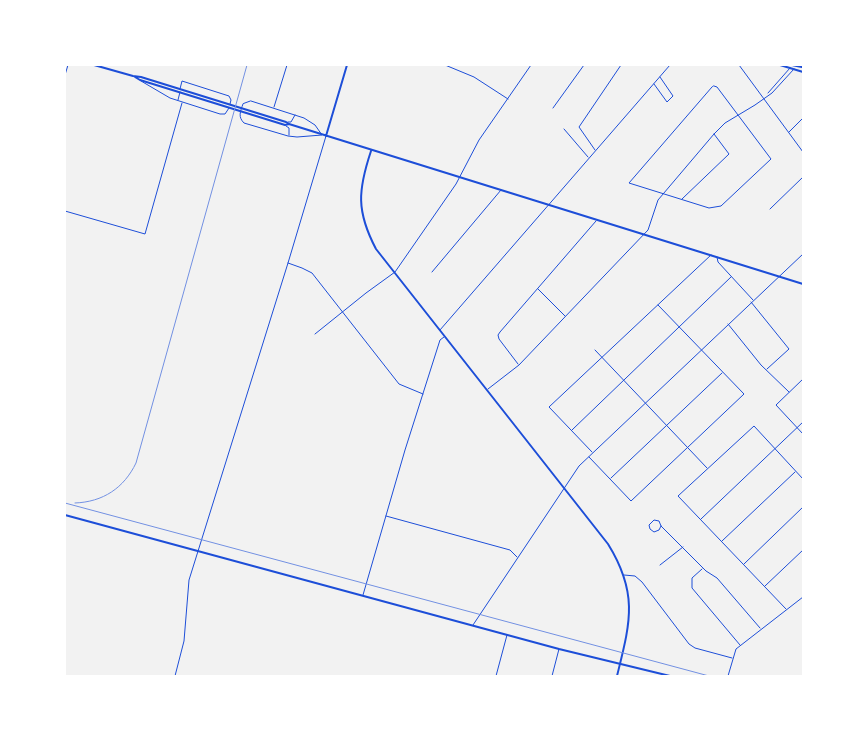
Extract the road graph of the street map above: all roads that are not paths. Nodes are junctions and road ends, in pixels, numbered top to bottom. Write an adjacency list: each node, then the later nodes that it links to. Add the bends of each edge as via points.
1 (68, 65): 18 (street)
2 (94, 65): 19 (main road)
3 (287, 65): 29 (street)
4 (347, 65): 38 (main road)
5 (445, 65): 15 (street)
6 (458, 65): 15 (street)
7 (531, 65): 26 (street)
8 (584, 65): 30 (street)
9 (621, 65): 41 (street, via 579,127)
10 (670, 65): 20 (street)
11 (739, 65): 25 (street)
12 (780, 65): 13 (main road)
13 (792, 66): 14 (highway); 16 (main road); 24 (street)
14 (803, 67)
15 (456, 69): 26 (street)
16 (794, 69): 17 (main road); 24 (street)
17 (803, 72)
18 (65, 75)
19 (132, 76): 21 (main road); 23 (main road)
20 (660, 77): 22 (street); 22 (street, via 673,96 667,102)
21 (140, 80): 23 (main road); 27 (street)
22 (653, 84): 41 (street)
23 (180, 91): 27 (street); 28 (street, via 182,81 224,94 231,100 225,114); 34 (main road)
24 (767, 95): 25 (street)
25 (764, 98): 32 (street); 36 (street)
26 (508, 99): 45 (street, via 479,140)
27 (178, 101): 28 (street)
28 (182, 103): 51 (street, via 145,234)
29 (273, 108): 31 (street); 39 (street, via 246,102 239,116 244,123)
30 (554, 108)
31 (296, 114): 34 (street); 38 (street, via 315,125)
32 (737, 115): 37 (street); 47 (street, via 717,88 712,87 629,183); 48 (street, via 771,160 721,206 713,208)
33 (803, 118): 36 (street)
34 (287, 124): 38 (main road); 39 (street)
35 (564, 130): 43 (street)
36 (789, 133): 42 (street)
37 (714, 134): 47 (street); 48 (street, via 729,154)
38 (324, 135): 39 (street); 40 (main road); 57 (street)
39 (288, 136)
40 (371, 151): 45 (main road); 58 (main road, via 363,176 361,208 376,249)
41 (595, 151): 43 (street)
42 (803, 151)
43 (589, 158): 49 (street)
44 (803, 177): 50 (street)
45 (459, 178): 46 (main road); 58 (street)
46 (501, 190): 49 (main road); 59 (street)
47 (663, 194): 48 (street); 53 (street)
48 (682, 200)
49 (548, 205): 52 (main road); 70 (street)
50 (770, 209)
51 (65, 211)
52 (597, 220): 53 (main road); 63 (street)
53 (644, 234): 55 (main road); 67 (street)
54 (803, 254): 60 (street)
55 (711, 255): 56 (main road); 65 (street)
56 (717, 257): 60 (main road); 61 (street)
57 (288, 263): 66 (street, via 312,273); 107 (street)
58 (395, 272): 66 (street); 70 (main road)
59 (432, 272)
60 (778, 276): 62 (main road); 64 (street)
61 (731, 277): 64 (street); 69 (street)
62 (803, 284)
63 (537, 289): 67 (street); 76 (street, via 498,335)
64 (752, 301): 68 (street); 77 (street, via 789,349)
65 (658, 305): 69 (street); 75 (street)
66 (343, 313): 71 (street); 83 (street, via 400,384)
67 (566, 316): 76 (street)
68 (728, 324): 74 (street); 77 (street)
69 (680, 327): 74 (street); 80 (street)
70 (440, 331): 72 (main road)
71 (315, 334)
72 (444, 336): 81 (main road); 83 (street)
73 (595, 350): 75 (street)
74 (701, 350): 78 (street); 84 (street)
75 (602, 358): 80 (street); 88 (street, via 549,407)
76 (519, 365): 81 (street)
77 (766, 370): 82 (street)
78 (723, 372): 86 (street); 90 (street, via 744,394)
79 (803, 379): 82 (street)
80 (624, 380): 84 (street); 88 (street)
81 (488, 390): 98 (main road)
82 (790, 392): 87 (street, via 776,405)
83 (423, 394): 101 (street)
84 (645, 403): 86 (street); 92 (street)
85 (803, 422): 87 (street)
86 (667, 426): 90 (street); 96 (street)
87 (797, 427): 89 (street); 91 (street)
88 (572, 430): 92 (street)
89 (803, 434)
90 (687, 448): 94 (street); 96 (street, via 631,501)
91 (775, 448): 94 (street, via 754,426); 95 (street); 102 (street)
92 (593, 452): 93 (street)
93 (589, 457): 96 (street); 98 (street)
94 (708, 469): 102 (street, via 678,496)
95 (796, 471): 97 (street); 104 (street)
96 (610, 479)
97 (803, 479)
98 (564, 489): 108 (street); 112 (main road, via 608,544)
99 (803, 507): 110 (street)
100 (65, 515): 107 (main road)
101 (386, 516): 108 (street, via 510,550); 114 (street)
102 (701, 519): 104 (street)
103 (661, 526): 103 (street, via 654,520 649,525 654,532); 105 (street)
104 (721, 542): 110 (street)
105 (683, 547): 109 (street); 111 (street)
106 (803, 550): 113 (street)
107 (198, 552): 114 (main road); 124 (street, via 189,580 184,641)
108 (517, 558): 117 (street)
109 (660, 565)
110 (743, 565): 113 (street)
111 (703, 568): 118 (street, via 717,578); 120 (street, via 693,576 692,588)
112 (624, 576): 122 (street, via 635,576 642,582 689,644); 123 (main road, via 629,625)
113 (764, 586): 116 (street)
114 (363, 596): 117 (main road)
115 (803, 597): 116 (street)
116 (786, 610): 118 (street)
117 (473, 626): 119 (main road)
118 (761, 629): 120 (street)
119 (508, 634): 121 (main road); 125 (street)
120 (741, 645): 122 (street)
121 (559, 649): 123 (main road); 126 (street)
122 (732, 658): 129 (street)
123 (620, 664): 127 (main road); 128 (main road)
124 (175, 676)
125 (496, 676)
126 (552, 676)
127 (617, 676)
128 (670, 676)
129 (728, 676)

